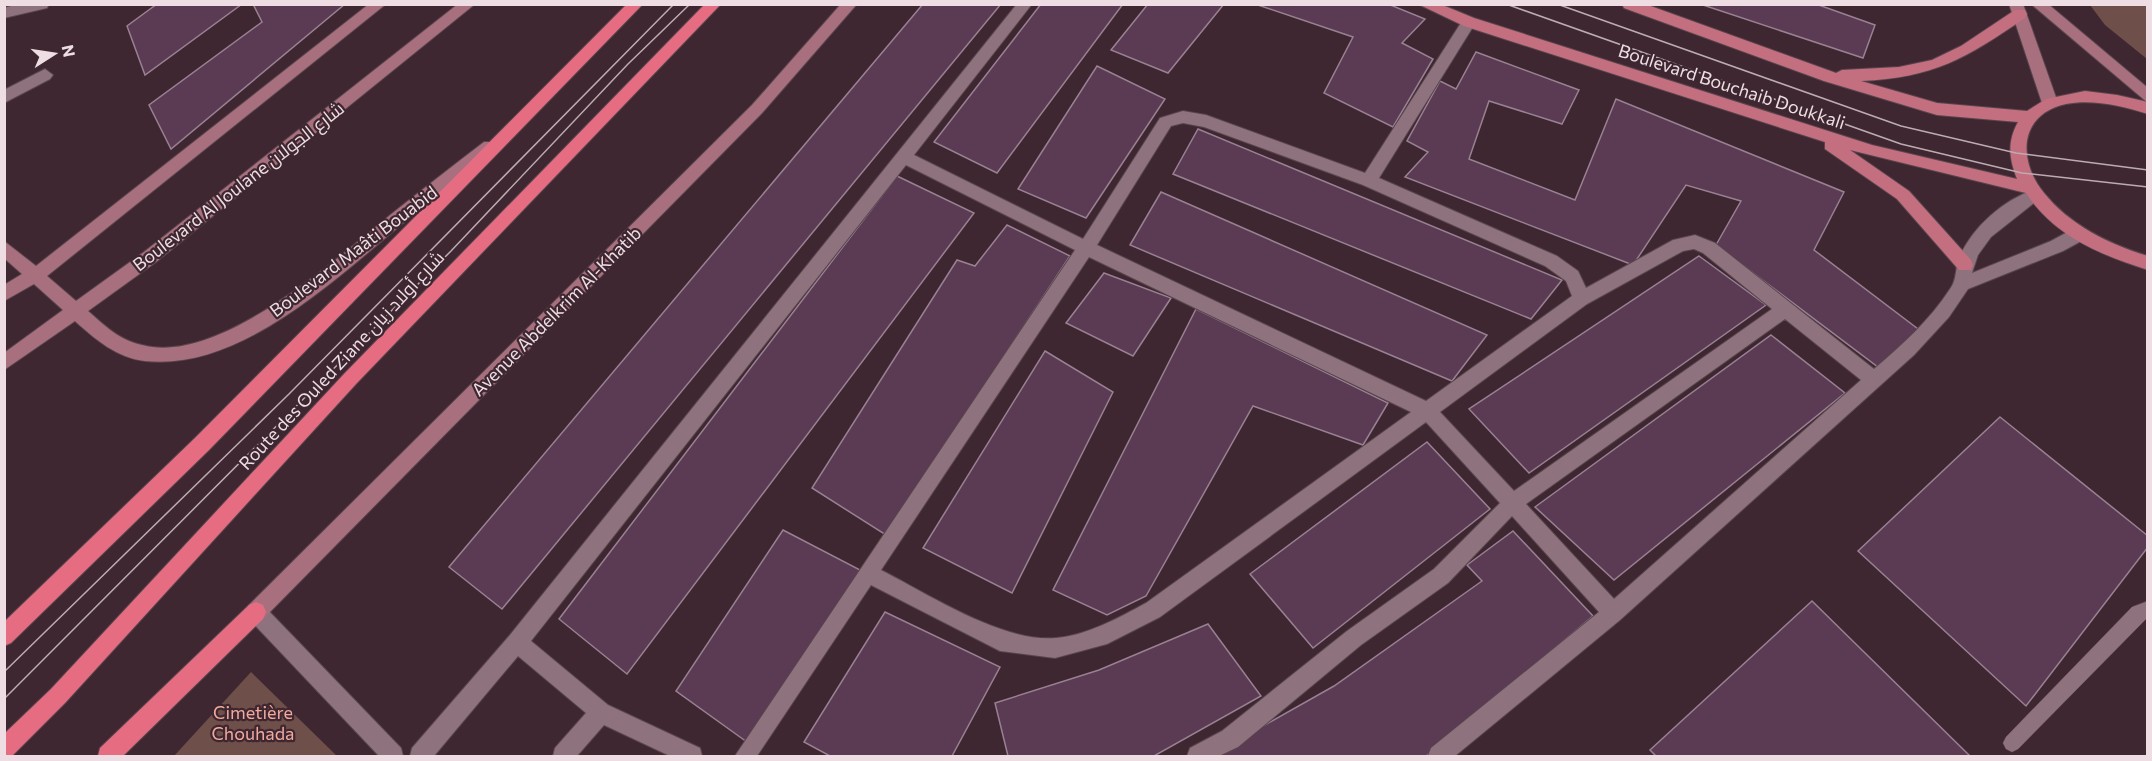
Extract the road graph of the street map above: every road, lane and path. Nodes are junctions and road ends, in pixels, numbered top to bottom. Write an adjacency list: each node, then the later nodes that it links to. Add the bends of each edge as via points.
1 (42, 4): 12 (street)
2 (379, 4): 31 (street)
3 (468, 4): 36 (street, Boulevard Al Joulane شارع الجولان)
4 (636, 4): 21 (highway, Route des Ouled Ziane شارع أولاد زيان)
5 (714, 4): 49 (highway, Route des Ouled Ziane شارع أولاد زيان, via 350,379 58,696)
6 (850, 4): 43 (street, Avenue Abdelkrim Al-Khatib, via 757,109)
7 (1025, 4): 23 (street)
8 (1425, 4): 13 (main road, Boulevard Bouchaib Doukkali)
9 (1629, 4): 15 (main road)
10 (2038, 4): 16 (street)
11 (2018, 9): 15 (main road, via 1984,39 1950,58 1910,72); 18 (street)
12 (4, 13)
13 (1469, 22): 22 (main road, Boulevard Bouchaib Doukkali); 24 (street)
14 (45, 75): 17 (street)
15 (1829, 77): 20 (main road, via 1937,109)
16 (2148, 96)
17 (4, 97)
18 (2050, 103): 19 (main road, via 2082,96); 20 (main road)
19 (2148, 108)
20 (2027, 117): 25 (main road, via 2018,134 2016,153)
21 (513, 129): 36 (street, Boulevard Maâti Bouabid, via 296,299 231,336 202,348 149,355 127,351); 45 (highway, Route des Ouled Ziane شارع أولاد زيان, via 202,444)
22 (1812, 132): 25 (main road, Boulevard Bouchaib Doukkali); 30 (main road, via 1903,195)
23 (903, 156): 28 (street); 46 (street)
24 (1368, 181): 28 (street, via 1228,127 1183,117 1166,122); 34 (street, via 1551,261 1576,280)
25 (2033, 191): 26 (main road); 30 (street, via 1983,234)
26 (2079, 234): 29 (main road, via 2117,254); 32 (street)
27 (4, 248): 31 (street, Boulevard Maâti Bouabid)
28 (1086, 248): 39 (street); 41 (street)
29 (2148, 263)
30 (1965, 265): 32 (street)
31 (37, 274): 33 (street); 36 (street, Boulevard Maâti Bouabid)
32 (1963, 284): 38 (street, via 1926,332)
33 (4, 294)
34 (1581, 299): 35 (street, via 1679,245 1695,242 1709,248); 39 (street)
35 (1785, 309): 38 (street); 40 (street)
36 (76, 313): 37 (street, Boulevard Al Joulane شارع الجولان)
37 (4, 363)
38 (1873, 379): 44 (street)
39 (1428, 411): 40 (street); 41 (street, via 1153,610 1107,634 1055,648 1000,641)
40 (1512, 503): 44 (street); 56 (street, via 1441,576 1354,638 1230,739)
41 (868, 573): 55 (street)
42 (2148, 609): 48 (lane, via 2138,613)
43 (256, 612): 50 (highway); 51 (street)
44 (1613, 613): 57 (street)
45 (4, 636)
46 (517, 642): 47 (street); 52 (street)
47 (601, 712): 53 (street); 54 (street)
48 (2012, 743)
49 (4, 749)
50 (108, 756)
51 (393, 756)
52 (420, 756)
53 (563, 756)
54 (692, 756)
55 (745, 756)
56 (1198, 756)
57 (1439, 756)

